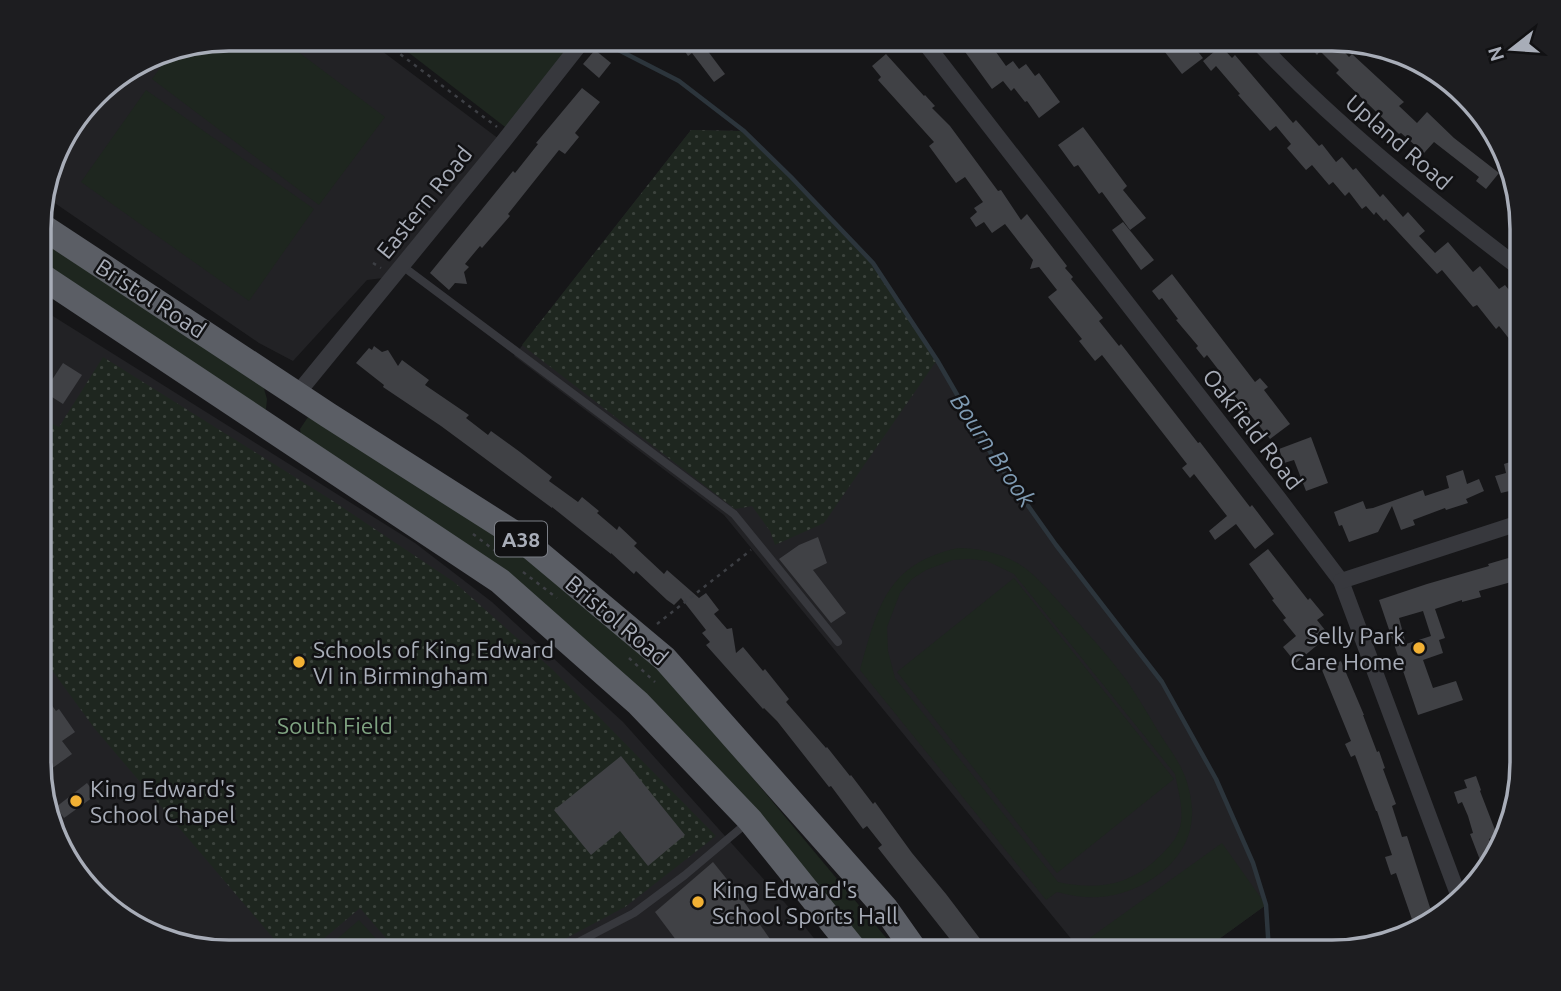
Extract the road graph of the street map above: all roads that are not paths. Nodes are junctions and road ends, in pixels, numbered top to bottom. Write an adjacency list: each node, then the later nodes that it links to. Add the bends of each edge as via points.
1 (574, 51): 6 (street, Eastern Road)
2 (932, 51): 13 (street, Oakfield Road)
3 (1267, 51): 5 (street, Upland Road, via 1366,144)
4 (51, 232): 8 (highway, Bristol Road / A38)
5 (1510, 261)
6 (401, 265): 10 (street, Eastern Road); 14 (lane, via 734,514)
7 (51, 282): 9 (highway, Bristol Road / A38)
8 (218, 341): 9 (highway, via 206,357); 10 (highway, Bristol Road / A38)
9 (206, 385): 11 (highway, Bristol Road / A38)
10 (297, 394): 11 (highway); 19 (highway, Bristol Road / A38, via 518,536 665,659 885,908)
11 (274, 430): 15 (highway, Bristol Road / A38, via 500,581 638,703)
12 (1510, 526): 13 (street)
13 (1341, 581): 16 (street, Oakfield Road)
14 (838, 642)
15 (750, 820): 17 (lane, via 634,913); 18 (highway, Bristol Road / A38)
16 (1456, 890)
17 (582, 940)
18 (846, 940)
19 (908, 940)

